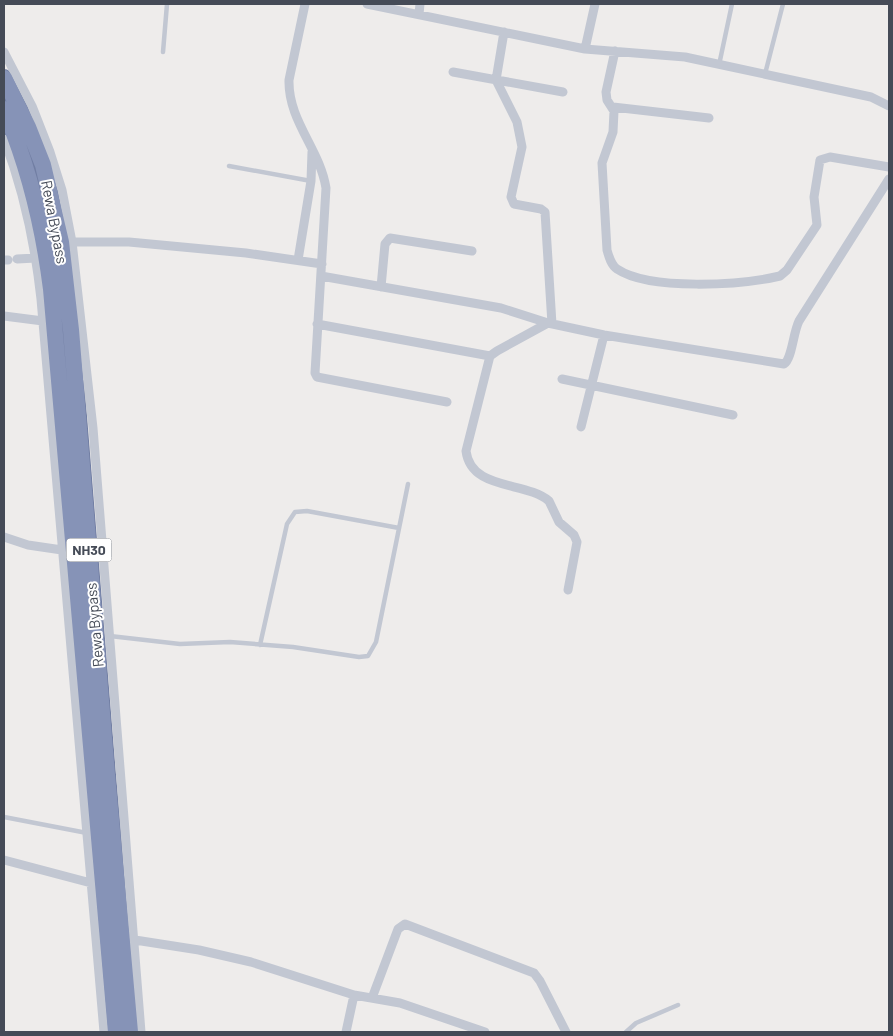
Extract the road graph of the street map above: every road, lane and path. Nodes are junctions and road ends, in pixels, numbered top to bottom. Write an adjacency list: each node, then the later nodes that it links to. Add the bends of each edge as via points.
1 (167, 4): 13 (lane)
2 (305, 4): 25 (street, via 289,92 292,110)
3 (367, 4): 8 (street)
4 (420, 4): 8 (street)
5 (595, 4): 10 (street)
6 (732, 4): 14 (lane)
7 (784, 4): 16 (lane)
8 (418, 14): 9 (street)
9 (504, 32): 10 (street); 18 (street)
10 (585, 49): 11 (street)
11 (615, 51): 14 (street, via 685,57); 21 (street, via 606,92)
12 (4, 52): 30 (street, via 32,106 50,152 62,190)
13 (163, 52)
14 (719, 64): 16 (street)
15 (453, 72): 18 (street)
16 (765, 74): 20 (street, via 871,97)
17 (4, 78): 64 (highway, Rewa Bypass / NH30, via 43,166 61,242)
18 (496, 80): 19 (street); 41 (street, via 522,139 512,201 518,206 545,212)
19 (563, 92)
20 (889, 106)
21 (613, 107): 23 (street); 27 (street, via 612,137 602,163 607,250 616,269 647,279 706,284 780,276 817,225 814,197 820,160 830,157)
22 (4, 109): 65 (highway, Rewa Bypass / NH30, via 27,168 38,208 51,289)
23 (709, 118)
24 (4, 139): 32 (street, via 23,194)
25 (312, 151): 29 (street); 35 (street, via 323,171 326,188)
26 (229, 166): 29 (lane)
27 (889, 167)
28 (889, 179): 42 (street, via 799,321 786,363)
29 (311, 181): 34 (street)
30 (72, 242): 34 (street, via 129,242); 54 (street, via 93,428)
31 (472, 251): 37 (street, via 390,238 385,244)
32 (36, 258): 33 (street); 39 (street)
33 (9, 260)
34 (298, 260): 35 (street)
35 (322, 264): 36 (street)
36 (321, 276): 37 (street); 40 (street)
37 (381, 287): 41 (street, via 501,308)
38 (4, 316): 39 (street)
39 (43, 321): 52 (street)
40 (318, 324): 43 (street); 46 (street, via 314,371 317,377)
41 (550, 324): 42 (street); 43 (street)
42 (604, 335): 45 (street)
43 (490, 356): 53 (street, via 468,440 467,460 479,475 549,501 560,522 577,542)
44 (562, 379): 45 (street)
45 (591, 387): 47 (street); 48 (street)
46 (447, 402)
47 (732, 415)
48 (581, 427)
49 (408, 484): 50 (lane)
50 (399, 528): 55 (lane, via 371,654 359,657); 55 (lane, via 308,511 295,512 287,524)
51 (4, 537): 52 (street, via 28,545)
52 (62, 550): 57 (street)
53 (568, 590)
54 (110, 636): 55 (lane, via 180,644 230,642); 60 (street)
55 (260, 645)
56 (4, 817): 57 (lane)
57 (87, 833): 59 (street)
58 (4, 860): 59 (street)
59 (90, 884): 65 (street)
60 (134, 940): 61 (street, via 251,962); 68 (street)
61 (354, 995): 62 (street); 69 (street)
62 (372, 998): 70 (street, via 400,1003); 71 (street, via 398,929 405,924 534,974)
63 (678, 1005): 72 (lane, via 636,1023)
64 (129, 1009): 66 (highway, Rewa Bypass / NH30); 67 (highway)
65 (111, 1029)
66 (130, 1032)
67 (137, 1032)
68 (141, 1032)
69 (346, 1032)
70 (485, 1032)
71 (566, 1032)
72 (626, 1032)

